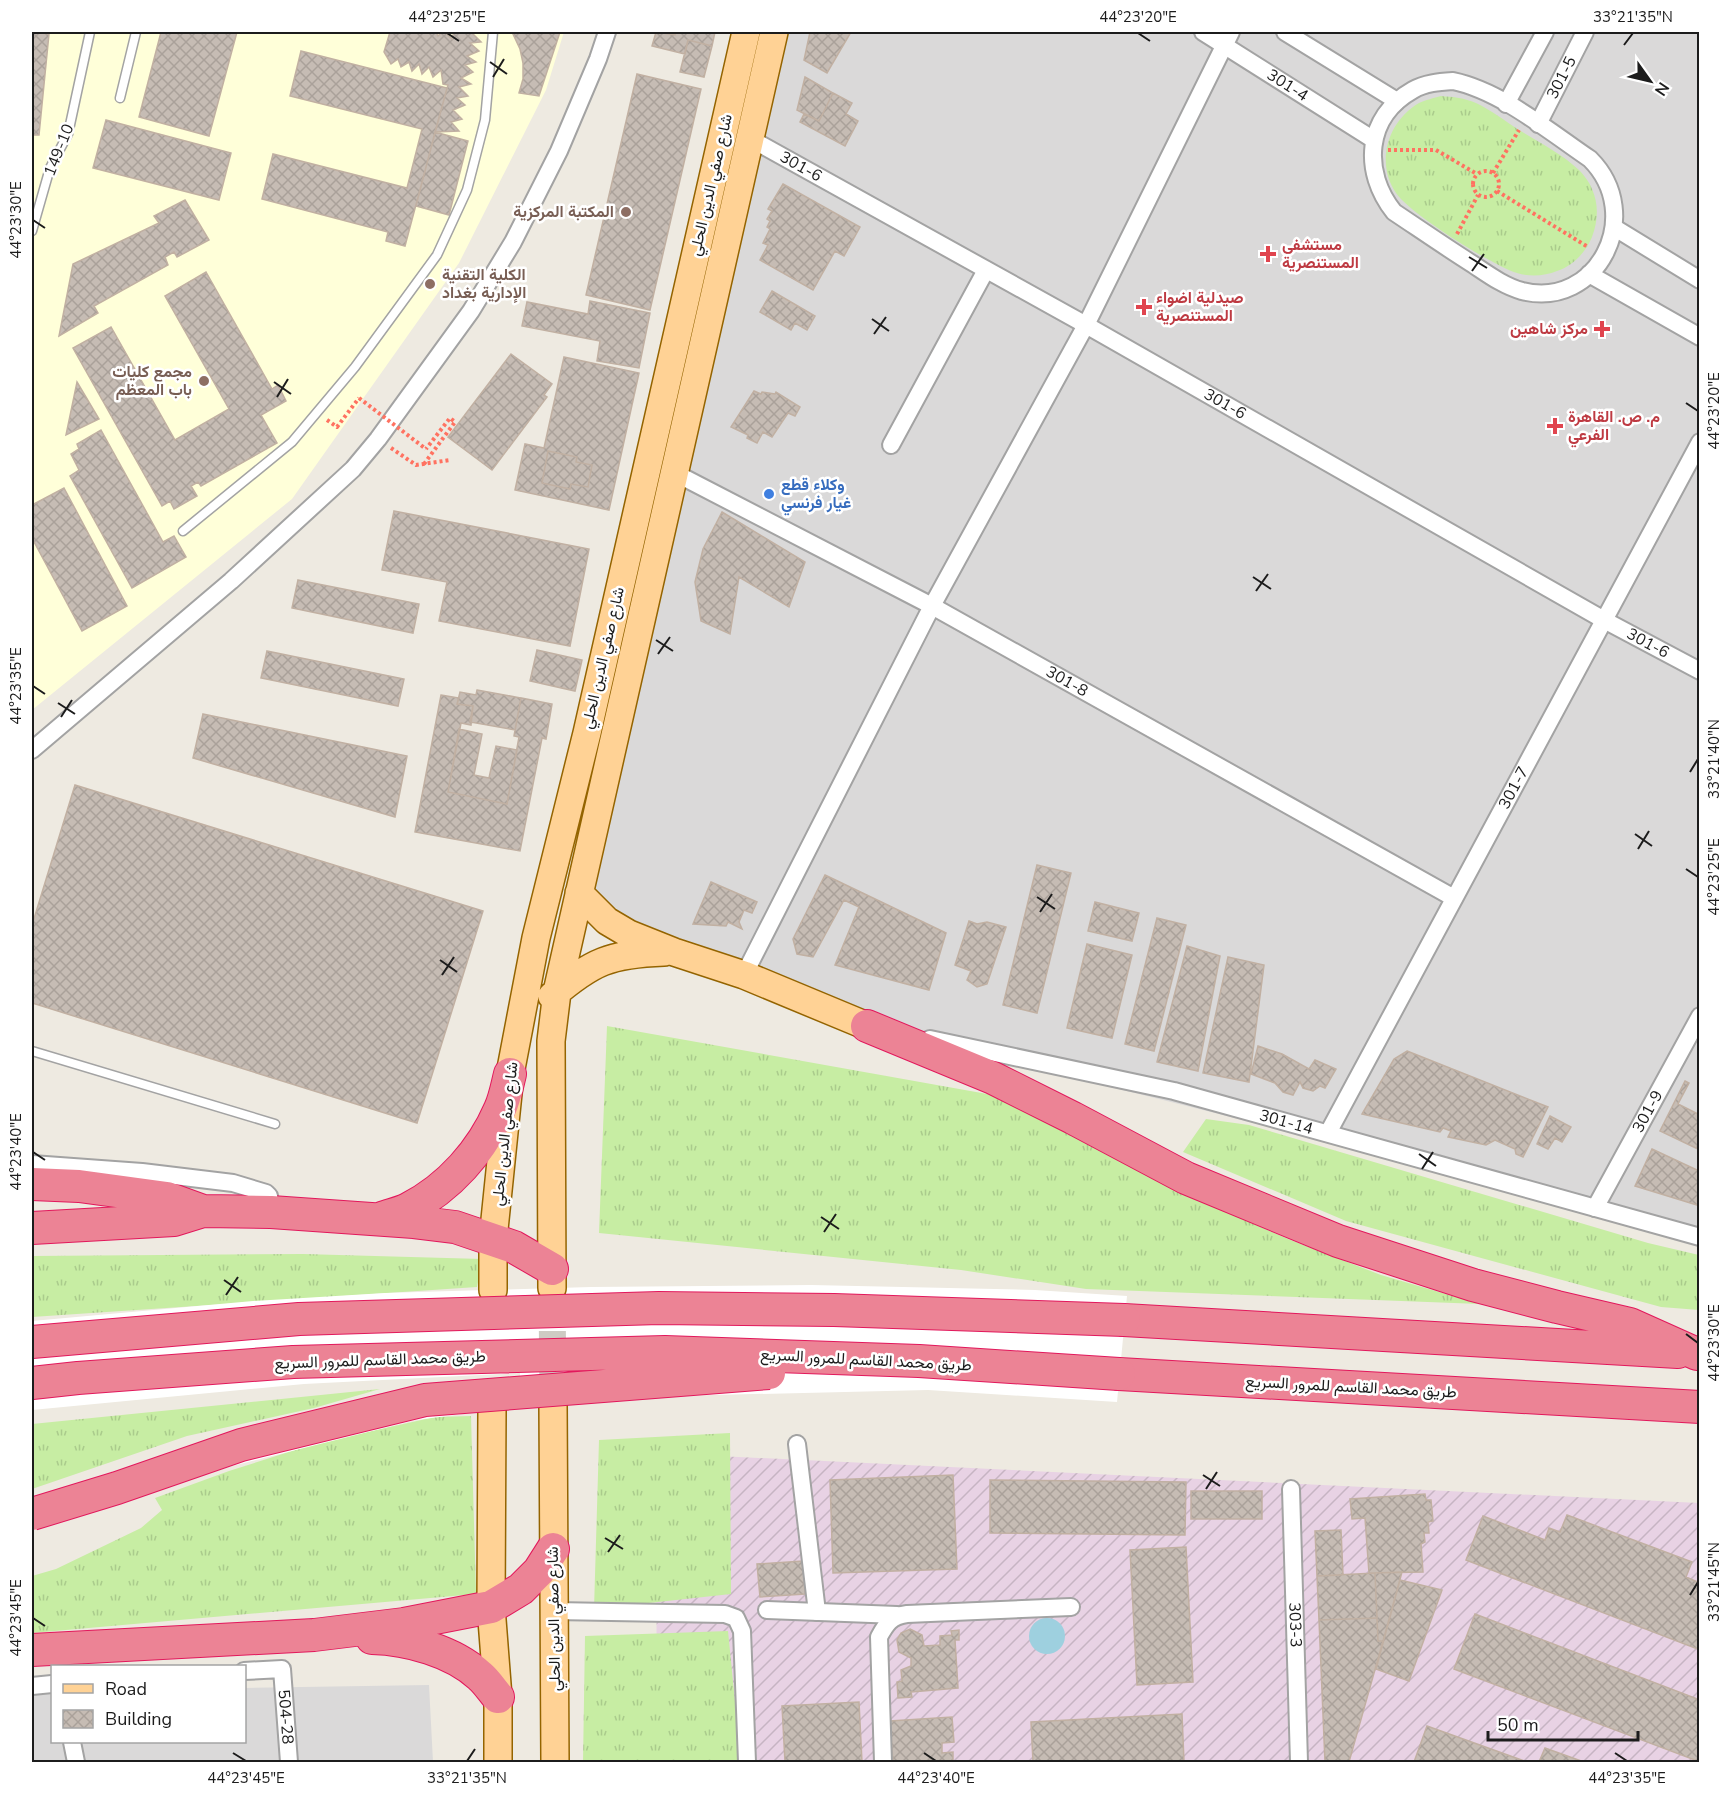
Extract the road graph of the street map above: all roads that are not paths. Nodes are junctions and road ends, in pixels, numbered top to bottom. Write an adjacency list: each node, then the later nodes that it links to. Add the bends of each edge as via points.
1 (90, 32): 19 (lane, 149-10, via 68,134 50,168)
2 (136, 32): 12 (lane)
3 (493, 32): 28 (lane, via 485,120 467,190 437,255 355,367 292,442)
4 (606, 32): 32 (street, via 559,151 513,242 471,311 378,439 353,469 231,581)
5 (746, 32): 41 (main road, شارع صفي الدين الحلي, via 587,733 536,938)
6 (774, 32): 16 (main road, شارع صفي الدين الحلي)
7 (1203, 32): 11 (street, 301-4)
8 (1285, 32): 13 (street)
9 (1545, 32): 14 (street)
10 (1585, 32): 15 (street, 301-5)
11 (1227, 38): 17 (street, 301-4); 23 (street)
12 (120, 98)
13 (1397, 101): 14 (street, via 1414,89 1453,81 1473,85); 17 (street, via 1379,126)
14 (1506, 104): 15 (street)
15 (1532, 121): 18 (street, via 1590,159 1603,174 1615,204)
16 (751, 139): 20 (street, 301-6); 27 (main road, شارع صفي الدين الحلي)
17 (1373, 145): 21 (street, via 1377,186 1394,212 1502,283 1524,291 1548,292 1571,286)
18 (1615, 228): 21 (street, via 1604,257); 22 (street)
19 (32, 231)
20 (986, 270): 23 (street, 301-6); 26 (street)
21 (1589, 274): 24 (street)
22 (1700, 280)
23 (1086, 325): 29 (street); 30 (street, 301-6)
24 (1700, 337)
25 (1700, 442): 30 (street, 301-7)
26 (891, 445)
27 (675, 473): 29 (street, 301-8); 33 (main road, شارع صفي الدين الحلي)
28 (183, 531)
29 (932, 606): 34 (street, 301-8); 36 (street)
30 (1604, 620): 31 (street, 301-6); 34 (street, 301-7)
31 (1700, 671)
32 (32, 750)
33 (579, 893): 35 (main road, via 607,921); 37 (main road, شارع صفي الدين الحلي)
34 (1454, 898): 43 (street, 301-7)
35 (674, 952): 36 (main road); 37 (main road, via 628,954 601,962 572,978)
36 (744, 975): 39 (main road)
37 (557, 992): 41 (main road, via 534,1021); 53 (main road, شارع صفي الدين الحلي, via 551,1041)
38 (1700, 1016): 46 (street, 301-9)
39 (867, 1026): 43 (street, 301-14, via 1174,1091); 56 (highway, via 993,1078 1186,1178 1338,1241 1473,1285 1630,1323)
40 (32, 1052): 42 (lane)
41 (510, 1074): 49 (highway, via 501,1108 463,1168 407,1210); 52 (main road, شارع صفي الدين الحلي)
42 (275, 1124)
43 (1328, 1133): 46 (street, 301-14)
44 (32, 1164): 48 (street, via 233,1183 266,1193)
45 (32, 1184): 47 (highway, via 167,1198)
46 (1595, 1208): 51 (street, 301-14)
47 (203, 1210): 48 (highway); 50 (highway, via 174,1220)
48 (270, 1212): 49 (highway)
49 (374, 1220): 52 (highway, via 455,1227)
50 (32, 1228)
51 (1700, 1237)
52 (494, 1239): 53 (highway, via 524,1252); 54 (main road, شارع صفي الدين الحلي)
53 (552, 1278)
54 (493, 1290)
55 (32, 1342): 56 (highway, bridge, via 299,1319 659,1308 1124,1320)
56 (1698, 1354)
57 (919, 1361): 58 (highway, طريق محمد القاسم للمرور السريع, bridge, via 666,1352 293,1362); 60 (highway, طريق محمد القاسم للمرور السريع, bridge); 64 (highway, bridge, via 425,1400 241,1445)
58 (32, 1383)
59 (553, 1403): 65 (main road, شارع صفي الدين الحلي)
60 (1700, 1407)
61 (492, 1410): 66 (main road)
62 (797, 1444): 70 (street)
63 (1291, 1489): 85 (street, 303-3)
64 (32, 1514)
65 (553, 1550): 66 (highway, via 521,1590); 68 (main road, شارع صفي الدين الحلي)
66 (491, 1607): 72 (highway, via 404,1624); 77 (main road)
67 (1071, 1607): 71 (street)
68 (554, 1611): 82 (main road, شارع صفي الدين الحلي); 83 (street, via 725,1614 736,1618 742,1631)
69 (767, 1611): 70 (street)
70 (817, 1612): 71 (street)
71 (897, 1616): 84 (street, via 885,1624 879,1637)
72 (314, 1635): 73 (highway); 77 (highway, via 388,1638 429,1649 459,1660)
73 (32, 1650)
74 (246, 1671): 80 (street, 504-28, via 282,1669)
75 (51, 1684): 76 (street)
76 (32, 1686)
77 (498, 1697): 81 (main road)
78 (72, 1743): 79 (street)
79 (76, 1762)
80 (289, 1762)
81 (498, 1762)
82 (555, 1762)
83 (747, 1762)
84 (883, 1762)
85 (1299, 1762)

